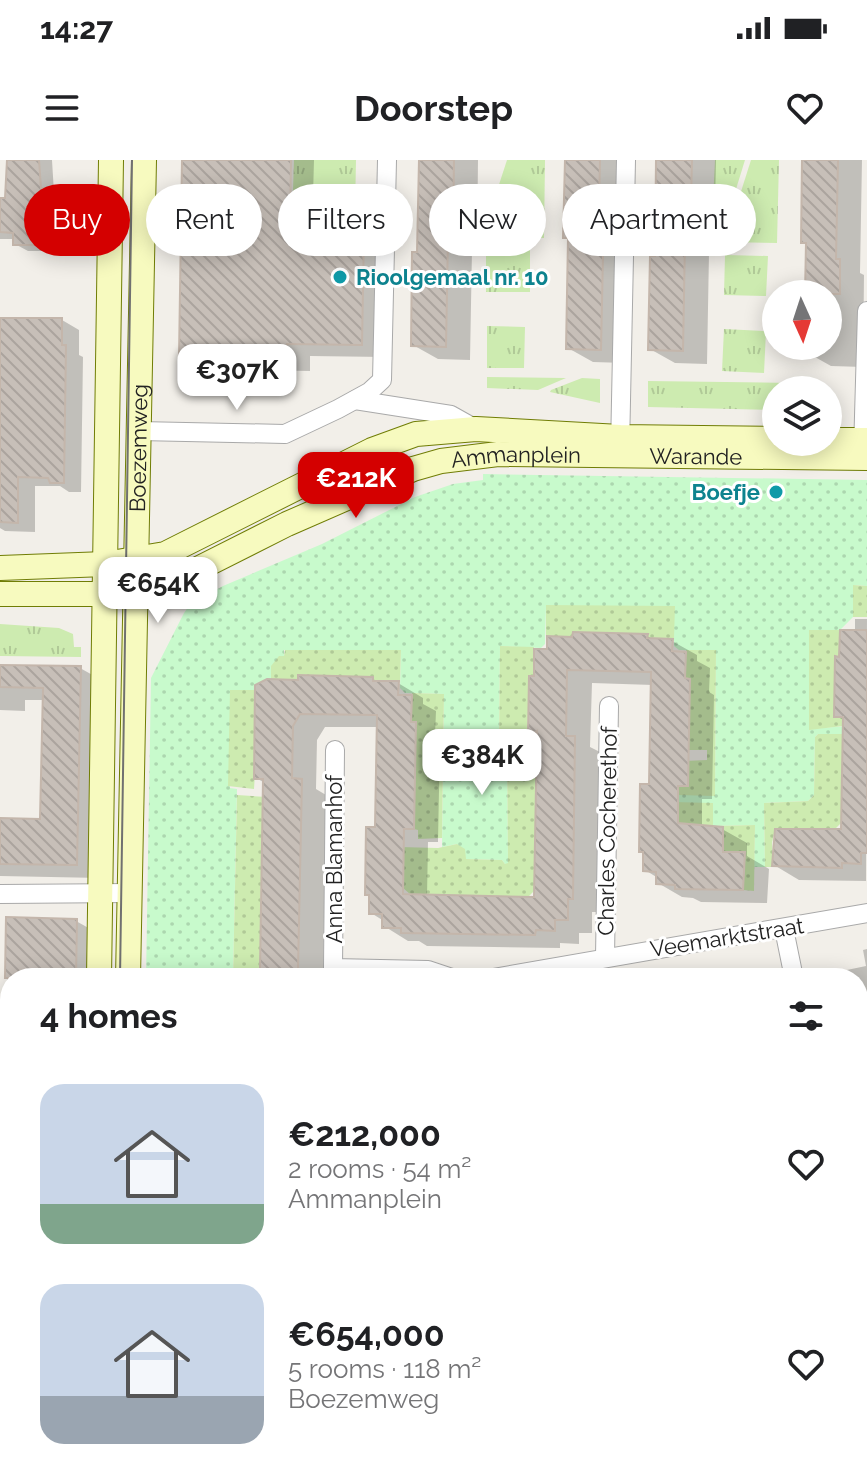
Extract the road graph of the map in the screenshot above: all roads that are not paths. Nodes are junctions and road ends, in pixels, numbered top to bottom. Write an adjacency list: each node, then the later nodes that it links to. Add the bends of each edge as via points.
1 (111, 160): 14 (street, Boezemweg)
2 (144, 160): 8 (street, Boezemweg)
3 (387, 160): 6 (street, via 382,380)
4 (626, 160): 11 (street)
5 (867, 311): 12 (street)
6 (347, 404): 7 (street, Ammanplein, via 451,415); 8 (street, via 285,434)
7 (476, 429): 11 (street, Ammanplein); 13 (street, Ammanplein, via 416,434 372,450 165,554)
8 (139, 431): 13 (street, Boezemweg)
9 (762, 440): 11 (street, Warande)
10 (842, 443): 12 (street)
11 (620, 446): 12 (street, Warande); 16 (street, Ammanplein, via 498,454 413,469 166,585)
12 (865, 449)
13 (136, 560): 14 (street, Ammanplein); 16 (street, Boezemweg)
14 (105, 564): 15 (street, Ammanplein); 18 (street, Boezemweg)
15 (0, 568)
16 (135, 590): 18 (street, Ammanplein); 22 (street, Boezemweg)
17 (0, 594): 18 (street, Ammanplein)
18 (104, 594): 21 (street, Boezemweg)
19 (609, 706): 26 (street, Charles Cocherethof)
20 (335, 750): 29 (street, Anna Blamanhof)
21 (99, 893): 22 (street); 23 (street); 27 (street, Boezemweg)
22 (130, 893): 28 (street, Boezemweg)
23 (0, 894)
24 (867, 913): 25 (street, Veemarktstraat)
25 (784, 929): 26 (street, Veemarktstraat); 31 (street)
26 (605, 957): 30 (street, Veemarktstraat)
27 (99, 968)
28 (128, 968)
29 (333, 968)
30 (546, 968)
31 (792, 968)

